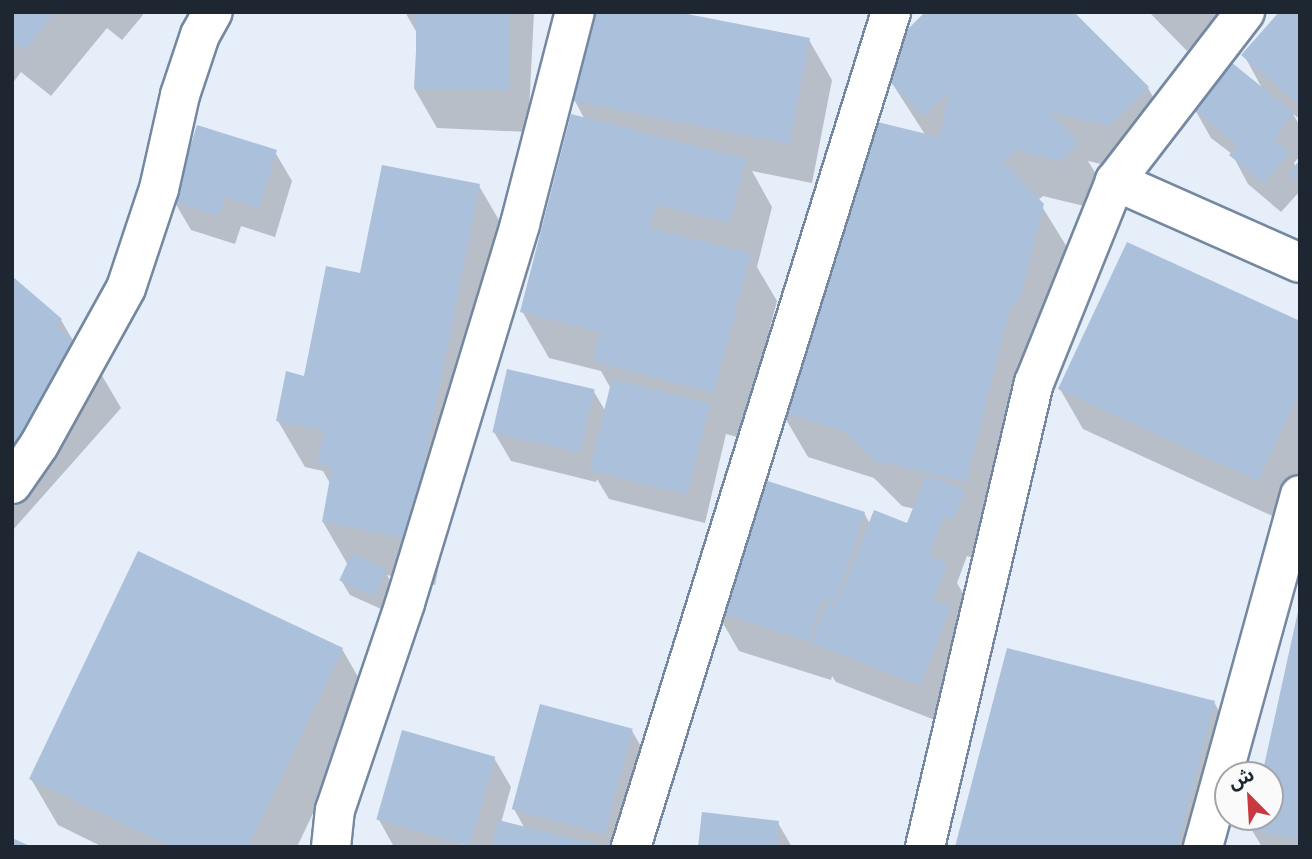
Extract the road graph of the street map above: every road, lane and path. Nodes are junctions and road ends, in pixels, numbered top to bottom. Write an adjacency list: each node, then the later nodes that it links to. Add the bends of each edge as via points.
1 (214, 12): 7 (street, via 200,35 180,95 159,189 126,288 39,445)
2 (575, 12): 9 (street, via 516,237 405,603 335,810)
3 (891, 12): 10 (street)
4 (1245, 12): 5 (street)
5 (1115, 181): 6 (street); 11 (street, via 1034,383)
6 (1300, 263)
7 (12, 484)
8 (1300, 495): 12 (street)
9 (331, 847)
10 (631, 847)
11 (925, 847)
12 (1203, 847)

